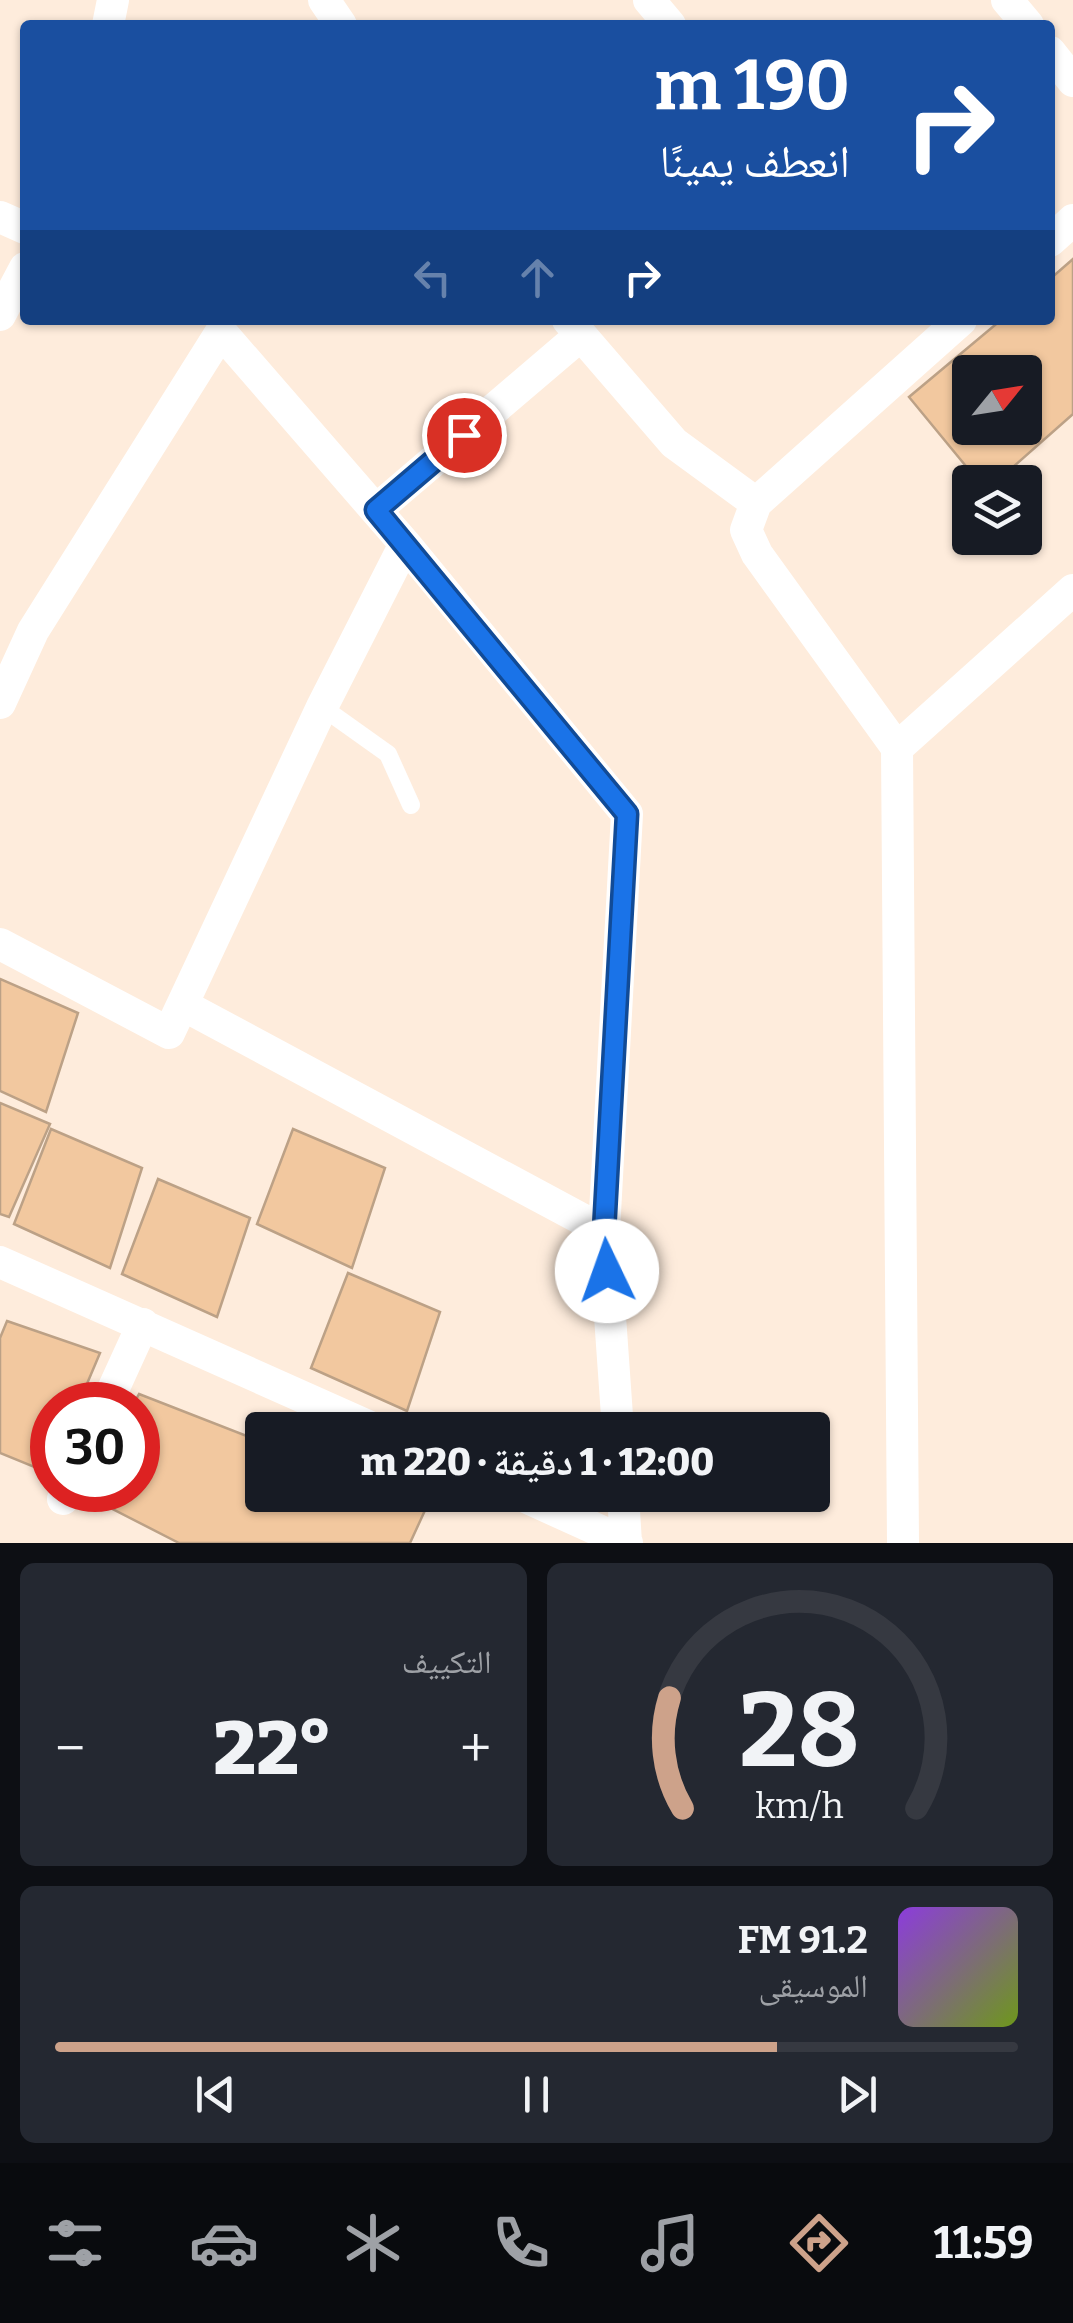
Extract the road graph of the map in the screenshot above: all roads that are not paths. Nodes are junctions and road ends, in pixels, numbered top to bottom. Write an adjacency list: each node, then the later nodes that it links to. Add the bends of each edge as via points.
1 (649, 0): 3 (street)
2 (1007, 0): 4 (street)
3 (666, 20)
4 (1024, 20)
5 (1055, 58): 6 (street)
6 (1073, 81)
7 (20, 277): 8 (street)
8 (0, 315)
9 (574, 328): 11 (street, via 674,443); 12 (street)
10 (924, 332): 11 (street)
11 (756, 503): 17 (street, via 746,530 757,554)
12 (376, 510): 13 (street); 15 (street, via 221,332)
13 (406, 544): 16 (street); 21 (street, via 627,814)
14 (1073, 590): 17 (street)
15 (4, 684)
16 (322, 707): 18 (lane, via 388,754); 20 (street)
17 (896, 748): 30 (street)
18 (411, 805)
19 (0, 944): 20 (street, via 169,1033)
20 (182, 1005): 21 (street)
21 (604, 1231): 26 (street)
22 (0, 1262): 23 (street)
23 (143, 1324): 24 (street); 25 (street)
24 (117, 1382)
25 (337, 1412)
26 (617, 1412)
27 (558, 1512): 29 (street)
28 (624, 1512): 29 (street)
29 (626, 1543)
30 (903, 1543)

